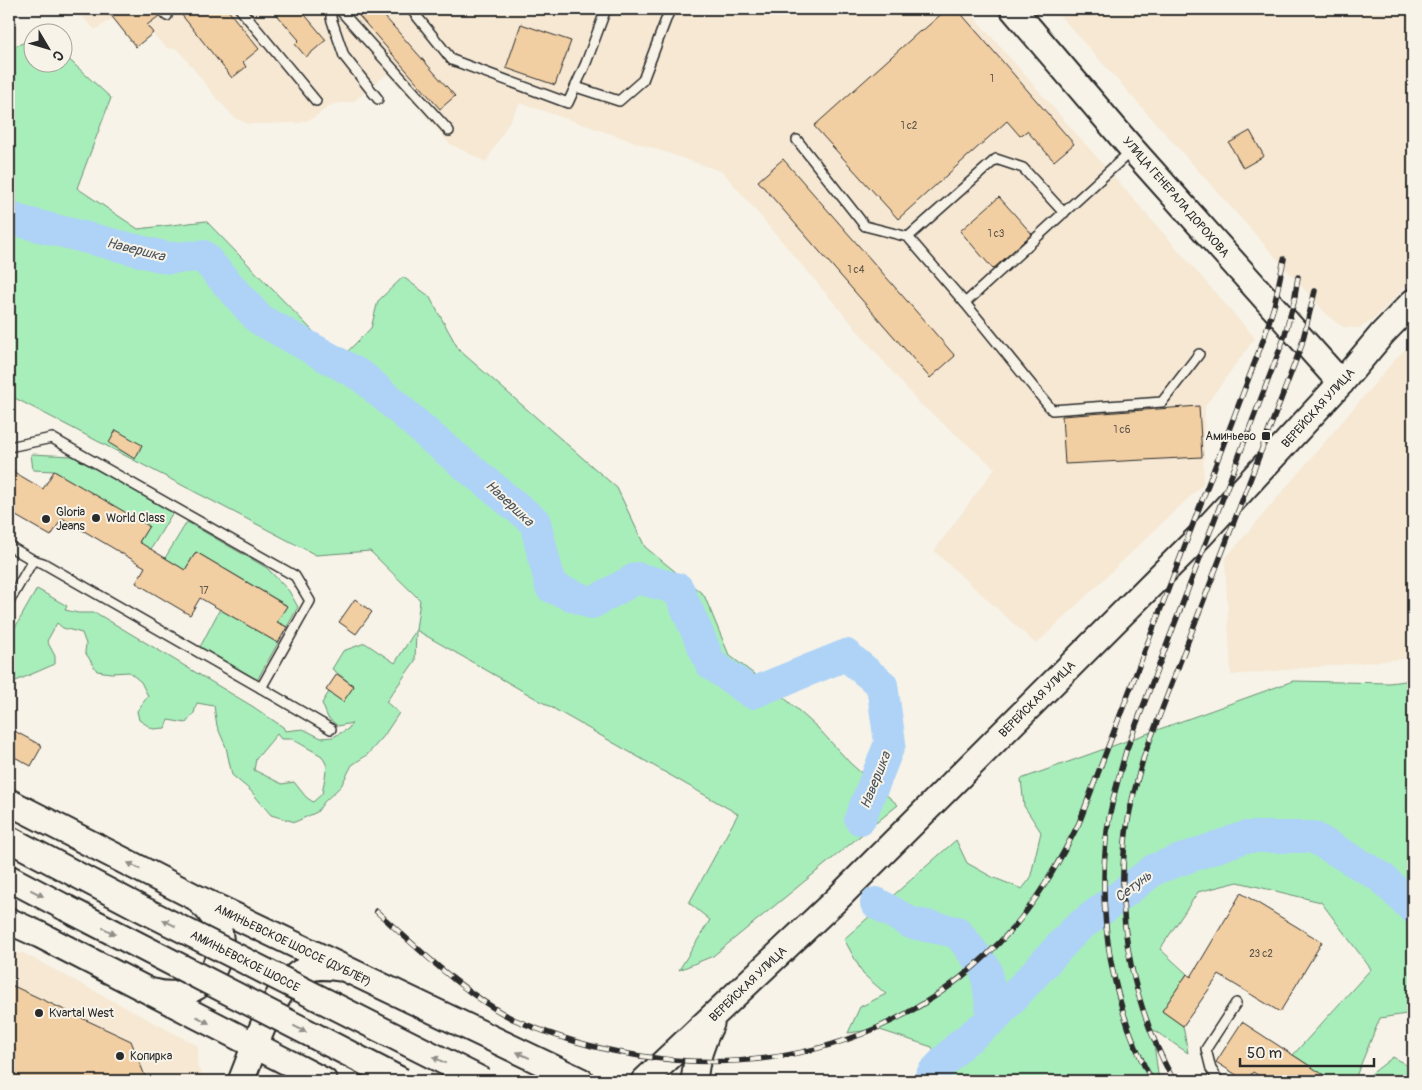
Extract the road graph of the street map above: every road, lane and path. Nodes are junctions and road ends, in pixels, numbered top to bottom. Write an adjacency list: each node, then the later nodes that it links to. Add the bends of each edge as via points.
1 (240, 9): 10 (lane)
2 (331, 9): 9 (lane, via 344,56)
3 (339, 9): 11 (lane)
4 (411, 9): 8 (lane, via 452,60 568,103)
5 (606, 9): 8 (lane)
6 (670, 9): 8 (lane, via 644,80 619,101)
7 (1013, 9): 13 (street, УЛИЦА ГЕНЕРАЛА ДОРОХОВА)
8 (576, 87)
9 (378, 99)
10 (316, 101)
11 (449, 131)
12 (797, 140): 15 (lane, via 865,226)
13 (1133, 150): 14 (lane); 19 (street, УЛИЦА ГЕНЕРАЛА ДОРОХОВА)
14 (1064, 213): 15 (lane, via 1023,168 996,158); 17 (lane)
15 (908, 237): 17 (lane)
16 (1413, 302): 19 (street, ВЕРЕЙСКАЯ УЛИЦА)
17 (965, 304): 18 (lane, via 1052,410 1162,402)
18 (1199, 354)
19 (1341, 383): 34 (street, ВЕРЕЙСКАЯ УЛИЦА, via 1194,542 923,814)
20 (9, 447): 24 (lane, via 52,438 295,576 310,602)
21 (9, 546): 22 (lane)
22 (33, 560): 23 (lane); 24 (lane)
23 (9, 602)
24 (261, 688): 25 (lane)
25 (331, 729)
26 (9, 802): 29 (street, АМИНЬЕВСКОЕ ШОССЕ (ДУБЛЁР), one-way to 26)
27 (9, 839): 40 (street, АМИНЬЕВСКОЕ ШОССЕ, one-way to 27, bridge)
28 (9, 878): 39 (street, one-way to 39, bridge)
29 (193, 896): 31 (street, АМИНЬЕВСКОЕ ШОССЕ (ДУБЛЁР)); 32 (street, via 209,909 218,927 221,947 215,967 202,983 184,992 164,995)
30 (9, 921): 32 (street)
31 (341, 968): 35 (street, via 315,967 301,972 286,985); 36 (street, АМИНЬЕВСКОЕ ШОССЕ (ДУБЛЁР), one-way to 31)
32 (144, 989): 35 (street, one-way to 35)
33 (1236, 1003): 43 (lane, via 1206,1049 1211,1069)
34 (717, 1013): 41 (street, ВЕРЕЙСКАЯ УЛИЦА); 42 (street, via 703,1040)
35 (254, 1047): 37 (street); 38 (street)
36 (574, 1080)
37 (241, 1081)
38 (324, 1081)
39 (402, 1081)
40 (483, 1081)
41 (644, 1081)
42 (694, 1081)
43 (1219, 1081)

